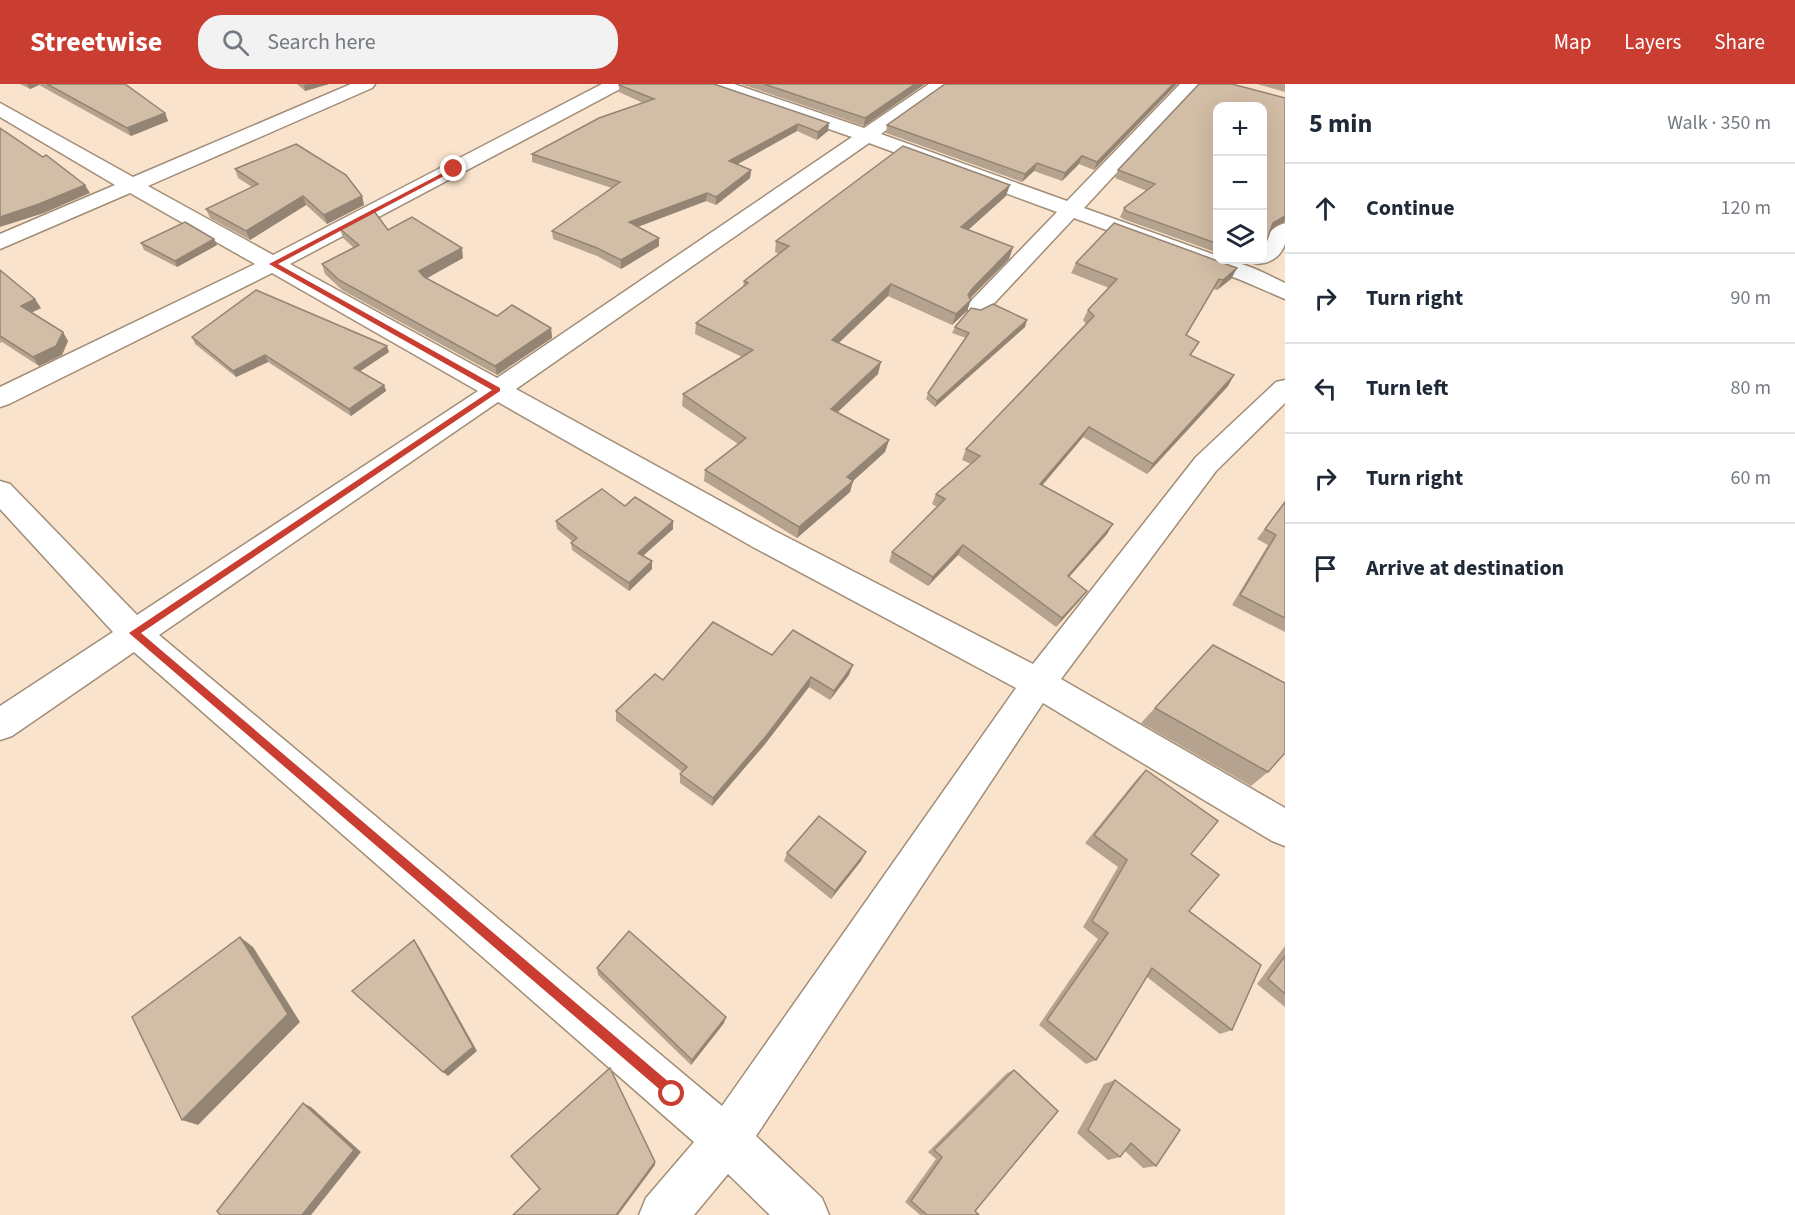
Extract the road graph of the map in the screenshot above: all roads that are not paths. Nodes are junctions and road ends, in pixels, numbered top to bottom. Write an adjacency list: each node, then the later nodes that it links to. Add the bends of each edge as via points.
1 (366, 84): 8 (street)
2 (616, 84): 14 (street)
3 (716, 84): 7 (street)
4 (941, 84): 7 (street)
5 (1190, 84): 9 (street)
6 (0, 109): 8 (street)
7 (866, 135): 9 (street); 19 (street)
8 (131, 185): 11 (street); 14 (street)
9 (1070, 211): 12 (street); 17 (street)
10 (1285, 230): 13 (street)
11 (0, 242)
12 (1213, 251)
13 (1267, 253)
14 (273, 264): 19 (street); 20 (street)
15 (1258, 264): 16 (street)
16 (1285, 292)
17 (978, 307)
18 (1285, 388): 23 (street, via 1206,464)
19 (497, 390): 22 (street); 23 (street)
20 (0, 398)
21 (0, 490): 22 (street)
22 (134, 633): 24 (street); 26 (street)
23 (1038, 683): 25 (street); 26 (street)
24 (0, 725)
25 (1285, 828)
26 (726, 1140): 27 (street); 28 (street)
27 (663, 1215)
28 (805, 1215)

